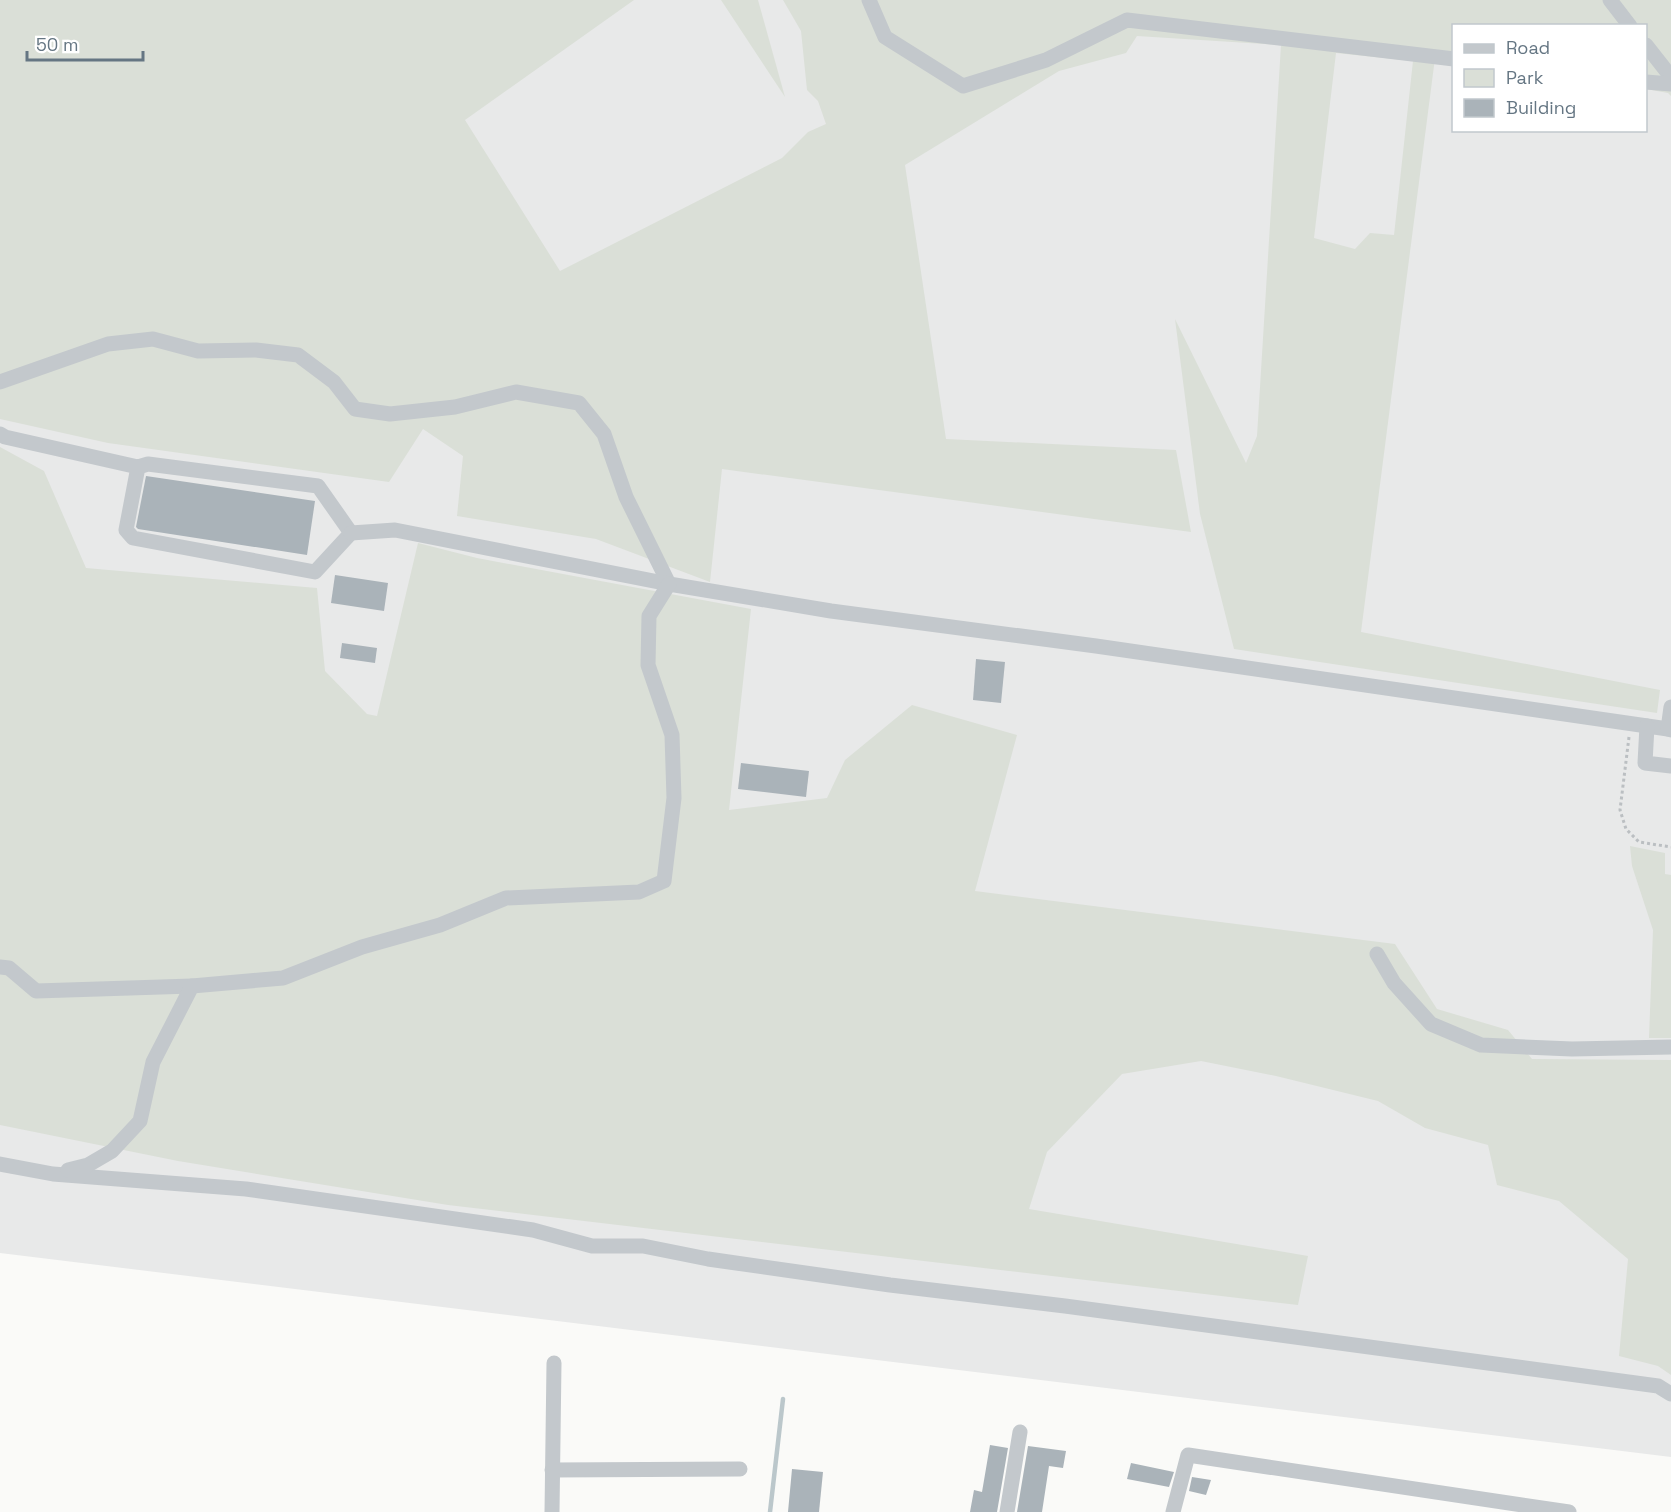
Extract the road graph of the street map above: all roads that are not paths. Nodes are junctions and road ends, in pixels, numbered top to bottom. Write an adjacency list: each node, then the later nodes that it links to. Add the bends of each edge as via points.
1 (869, 0): 5 (street, via 885,37 963,86 1046,60 1128,20)
2 (1610, 0): 3 (street)
3 (1628, 24)
4 (1647, 46): 6 (street)
5 (1452, 60)
6 (1671, 77)
7 (1647, 82): 8 (street)
8 (1671, 84)
9 (0, 382): 13 (street, via 108,344 153,339 198,351 256,350 298,355 334,382 355,409 390,414 455,407 516,392 579,403 604,434 626,497)
10 (0, 434): 11 (street)
11 (138, 466): 12 (street, via 148,464 318,486); 12 (street, via 126,530 134,538 315,572)
12 (351, 533): 13 (street, via 395,530)
13 (669, 584): 15 (street, via 831,611); 20 (street, via 650,616 648,665 672,735 674,798 664,881 639,892 506,898 440,925 362,947 283,978)
14 (1671, 707): 16 (street)
15 (1647, 726): 16 (street); 17 (street, via 1645,763)
16 (1670, 730)
17 (1671, 766)
18 (1377, 954): 21 (street, via 1394,983 1431,1024 1482,1045 1572,1049)
19 (0, 967): 20 (street, via 9,968 36,991)
20 (192, 986): 23 (street, via 153,1062 140,1121 112,1151 88,1165)
21 (1671, 1047)
22 (0, 1164): 23 (street)
23 (53, 1174): 25 (street, via 246,1189 533,1230 592,1246 643,1246 890,1285 1658,1386)
24 (554, 1363): 28 (street)
25 (1671, 1394)
26 (1020, 1432): 30 (street)
27 (740, 1469): 28 (street)
28 (552, 1470): 29 (street)
29 (552, 1512)
30 (1007, 1512)
31 (1173, 1512): 32 (street, via 1188,1455)
32 (1569, 1512)

